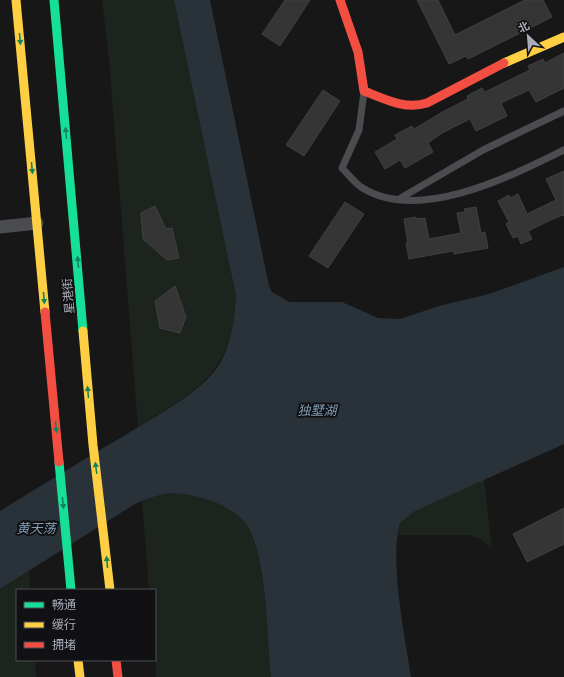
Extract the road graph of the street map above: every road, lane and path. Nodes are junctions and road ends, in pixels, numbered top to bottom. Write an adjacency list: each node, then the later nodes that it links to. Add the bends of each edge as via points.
1 (16, 0): 9 (main road, 星港街, one-way to 9)
2 (54, 0): 12 (main road, 星港街, one-way to 2, via 93,444)
3 (340, 0): 5 (main road, via 358,52)
4 (564, 37): 5 (main road, via 491,69 435,100 422,104 400,105)
5 (364, 91): 8 (lane, via 359,130 342,168 360,186 372,193)
6 (564, 111): 8 (lane, via 483,150)
7 (564, 150): 8 (lane, via 465,191 424,200)
8 (399, 199)
9 (37, 223): 10 (street); 11 (main road, 星港街, one-way to 11)
10 (0, 227)
11 (71, 589)
12 (110, 589)
13 (78, 661): 15 (main road)
14 (116, 661): 16 (main road)
15 (80, 677)
16 (118, 677)

